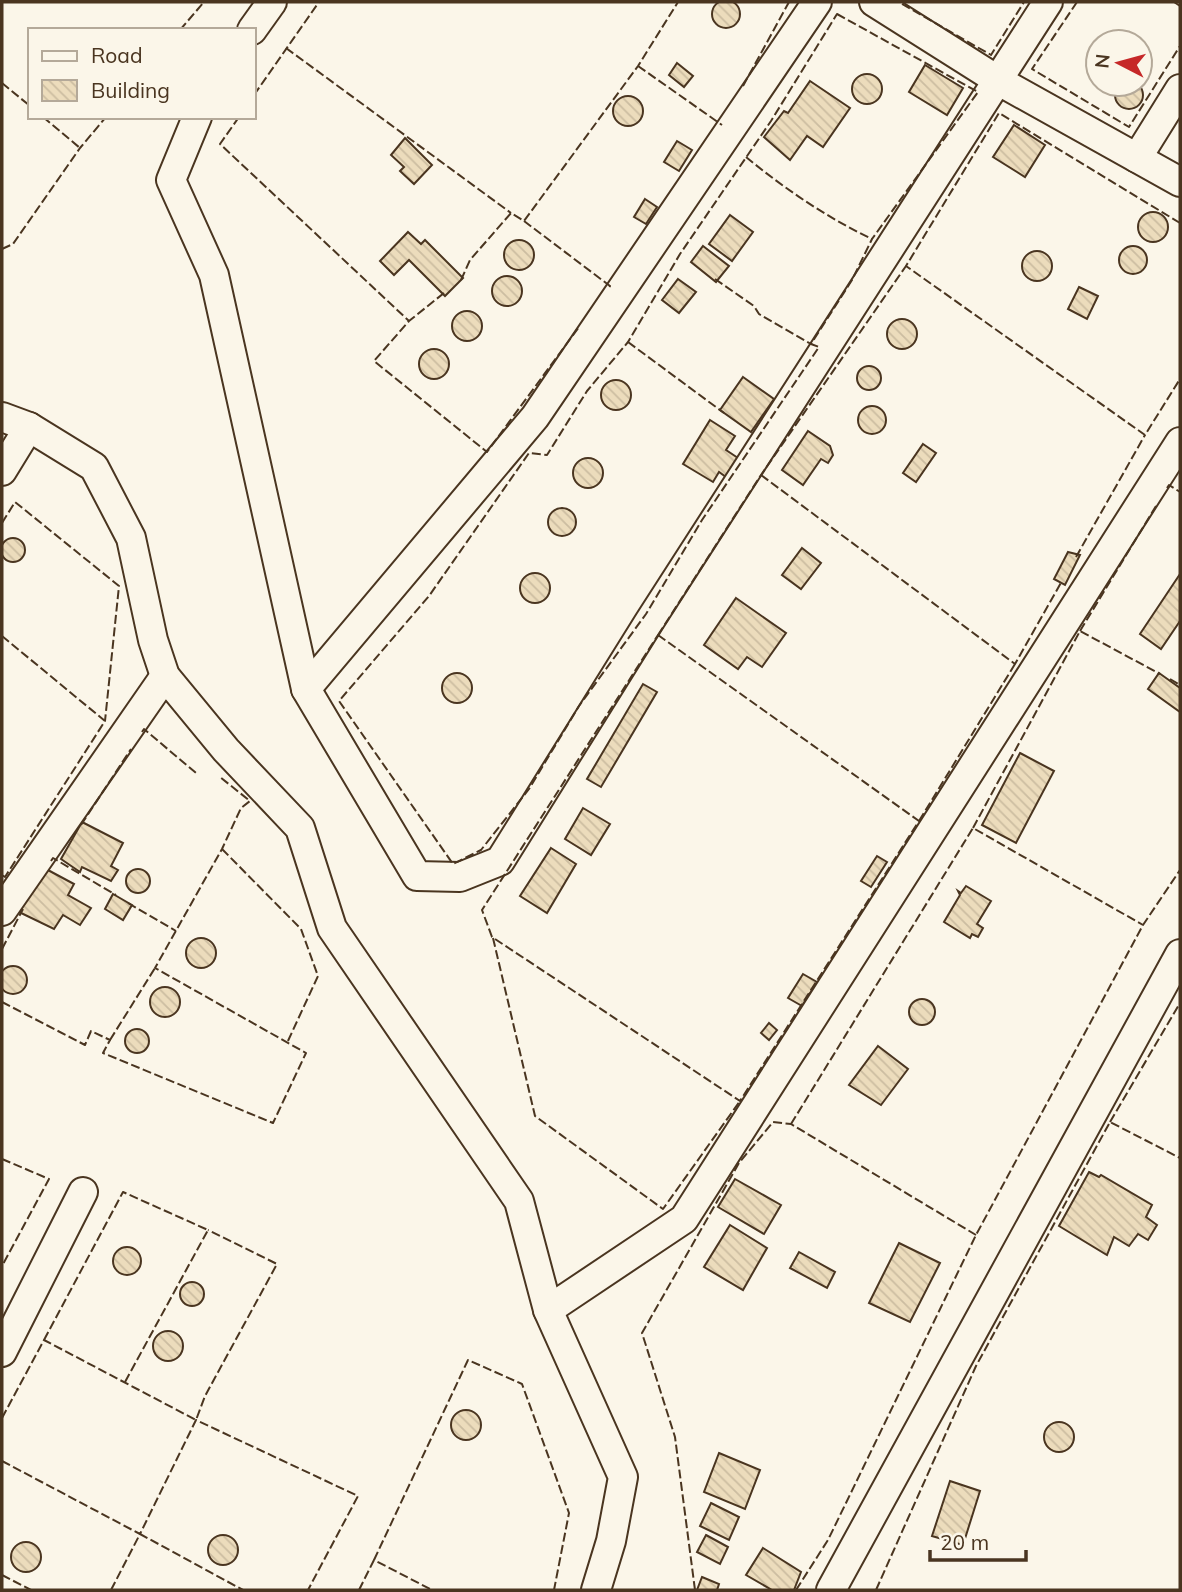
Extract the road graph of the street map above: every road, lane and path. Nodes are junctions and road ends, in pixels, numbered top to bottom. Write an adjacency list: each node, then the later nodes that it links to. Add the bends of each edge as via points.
1 (272, 2): 5 (street)
2 (817, 2): 16 (street, via 535,417)
3 (874, 2): 6 (street)
4 (1048, 2): 6 (street)
5 (253, 28)
6 (999, 81): 9 (street); 16 (street, via 500,861 460,877 417,876)
7 (1180, 89): 9 (street)
8 (196, 119): 16 (street, via 171,180 214,275)
9 (1138, 158): 10 (street)
10 (1180, 182)
11 (2, 417): 12 (street)
12 (29, 428): 14 (street); 15 (street, via 94,467 131,537)
13 (1180, 442): 20 (street, via 684,1219)
14 (2, 471)
15 (165, 676): 17 (street); 20 (street, via 226,750 300,828 332,929 520,1201)
16 (306, 689)
17 (2, 912)
18 (1180, 954): 23 (street)
19 (83, 1192): 21 (street)
20 (548, 1310): 22 (street, via 623,1477)
21 (2, 1352)
22 (596, 1590)
23 (831, 1590)

